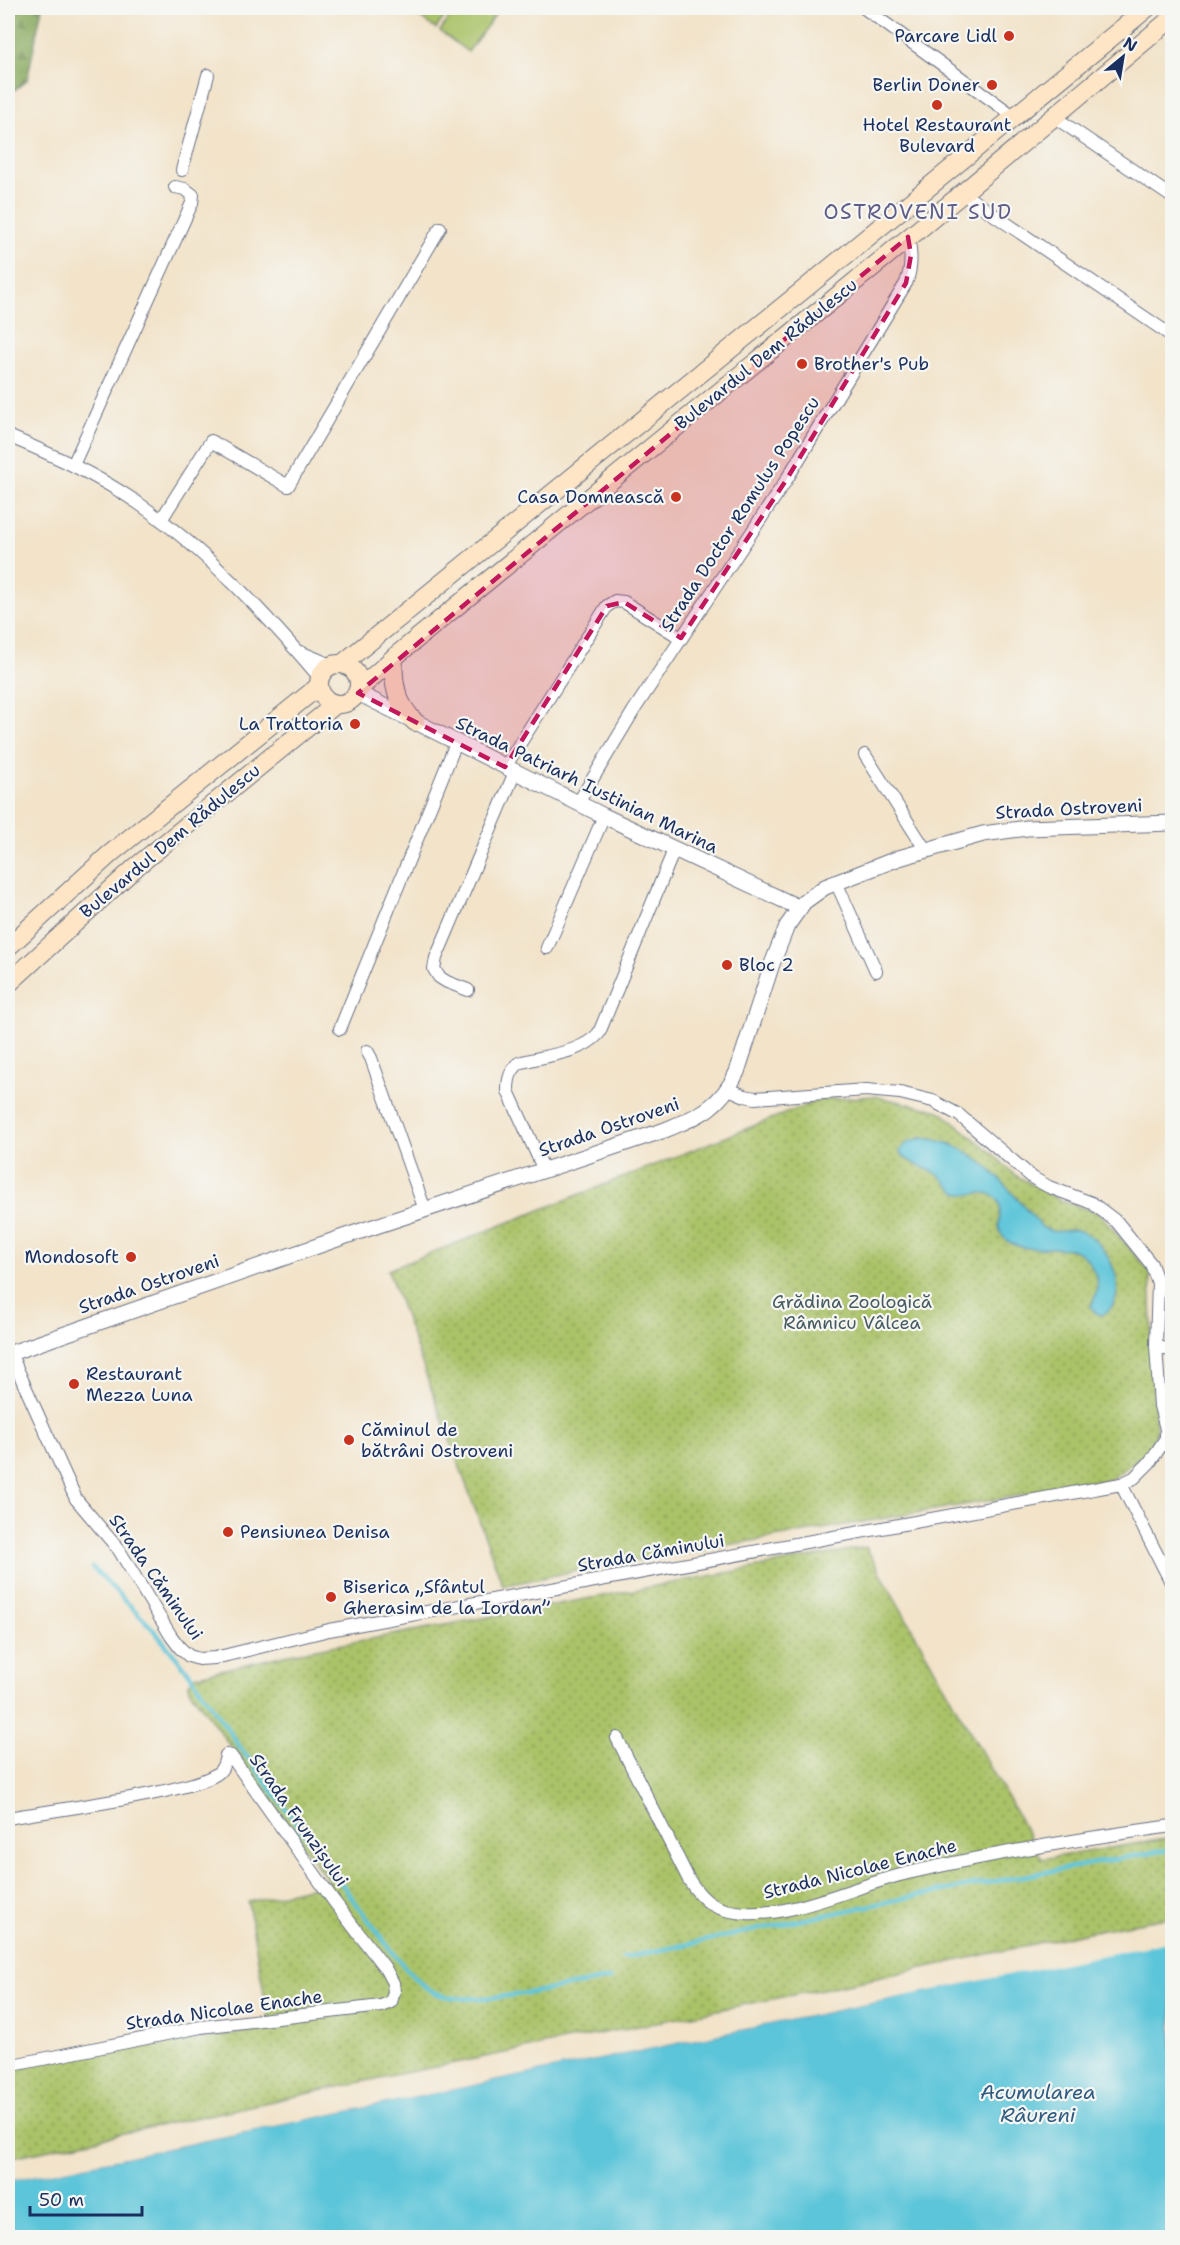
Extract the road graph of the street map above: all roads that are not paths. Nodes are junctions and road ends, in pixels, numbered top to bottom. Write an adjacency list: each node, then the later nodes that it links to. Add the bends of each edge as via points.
1 (864, 8): 6 (street)
2 (1147, 8): 6 (main road, Bulevardul Dem Rădulescu)
3 (1173, 18): 5 (main road, Bulevardul Dem Rădulescu)
4 (208, 75): 7 (street)
5 (1053, 116): 9 (main road, Bulevardul Dem Rădulescu); 10 (street)
6 (1014, 117): 19 (main road, Bulevardul Dem Rădulescu)
7 (182, 170)
8 (175, 187): 15 (street, via 190,192 192,203)
9 (962, 193): 12 (main road, Bulevardul Dem Rădulescu); 13 (street)
10 (1173, 197)
11 (440, 228): 16 (street, via 288,486 211,441)
12 (908, 237): 17 (street, Strada Doctor Romulus Popescu, via 911,255 906,283 785,482); 18 (main road, Bulevardul Dem Rădulescu)
13 (1173, 336)
14 (8, 436): 15 (street)
15 (73, 465): 16 (street)
16 (161, 520): 19 (street, via 213,564 297,650)
17 (681, 638): 25 (street, via 624,602 607,606); 26 (street, Strada Doctor Romulus Popescu)
18 (394, 658): 20 (main road, Bulevardul Dem Rădulescu); 22 (main road, via 392,677 397,696)
19 (328, 673): 20 (main road, via 348,666 358,675); 21 (main road, via 325,698); 33 (main road, Bulevardul Dem Rădulescu, via 128,840)
20 (358, 691): 21 (main road, Bulevardul Dem Rădulescu, via 349,702); 22 (street, Strada Patriarh Iustinian Marina)
21 (336, 704): 36 (main road, Bulevardul Dem Rădulescu, via 137,866)
22 (415, 722): 23 (street, Strada Patriarh Iustinian Marina)
23 (456, 743): 25 (street, Strada Patriarh Iustinian Marina); 38 (street)
24 (865, 755): 29 (street)
25 (510, 770): 26 (street, Strada Patriarh Iustinian Marina); 37 (street, via 436,958 434,969 439,977)
26 (578, 803): 27 (street, Strada Patriarh Iustinian Marina)
27 (604, 816): 30 (street, Strada Patriarh Iustinian Marina); 34 (street)
28 (1173, 823): 29 (street, Strada Ostroveni, via 1007,830)
29 (925, 849): 31 (street, Strada Ostroveni)
30 (674, 850): 32 (street, Strada Patriarh Iustinian Marina); 41 (street, via 600,1034 581,1048 519,1063 508,1078 508,1091)
31 (836, 882): 32 (street, Strada Ostroveni, via 817,892); 35 (street)
32 (800, 908): 40 (street, Strada Ostroveni, via 779,944)
33 (8, 947)
34 (547, 948)
35 (876, 971)
36 (8, 984)
37 (468, 990)
38 (339, 1029)
39 (367, 1051): 42 (street)
40 (729, 1089): 41 (street, Strada Ostroveni, via 705,1112 686,1121); 43 (street, via 755,1098 866,1090 900,1093 933,1101 959,1115 1033,1178 1092,1203 1124,1229 1151,1264 1158,1283)
41 (544, 1170): 42 (street, Strada Ostroveni)
42 (425, 1210): 45 (street, Strada Ostroveni)
43 (1156, 1346): 44 (street); 46 (street, via 1161,1406)
44 (1173, 1351)
45 (9, 1353): 47 (street, Strada Căminului, via 76,1499 119,1550 171,1636 189,1656 199,1659 329,1630)
46 (1168, 1434): 47 (street, Strada Căminului, via 1142,1472)
47 (1121, 1484): 48 (street)
48 (1173, 1584)
49 (617, 1738): 51 (street, Strada Nicolae Enache, via 689,1880 701,1898 730,1911 789,1908 909,1872)
50 (8, 1818): 52 (street, Strada Frunzișului, via 194,1784 219,1773 226,1755 231,1756)
51 (1173, 1826)
52 (393, 1983): 53 (street, Strada Nicolae Enache, via 391,2002 381,2007 201,2027)
53 (8, 2066)

